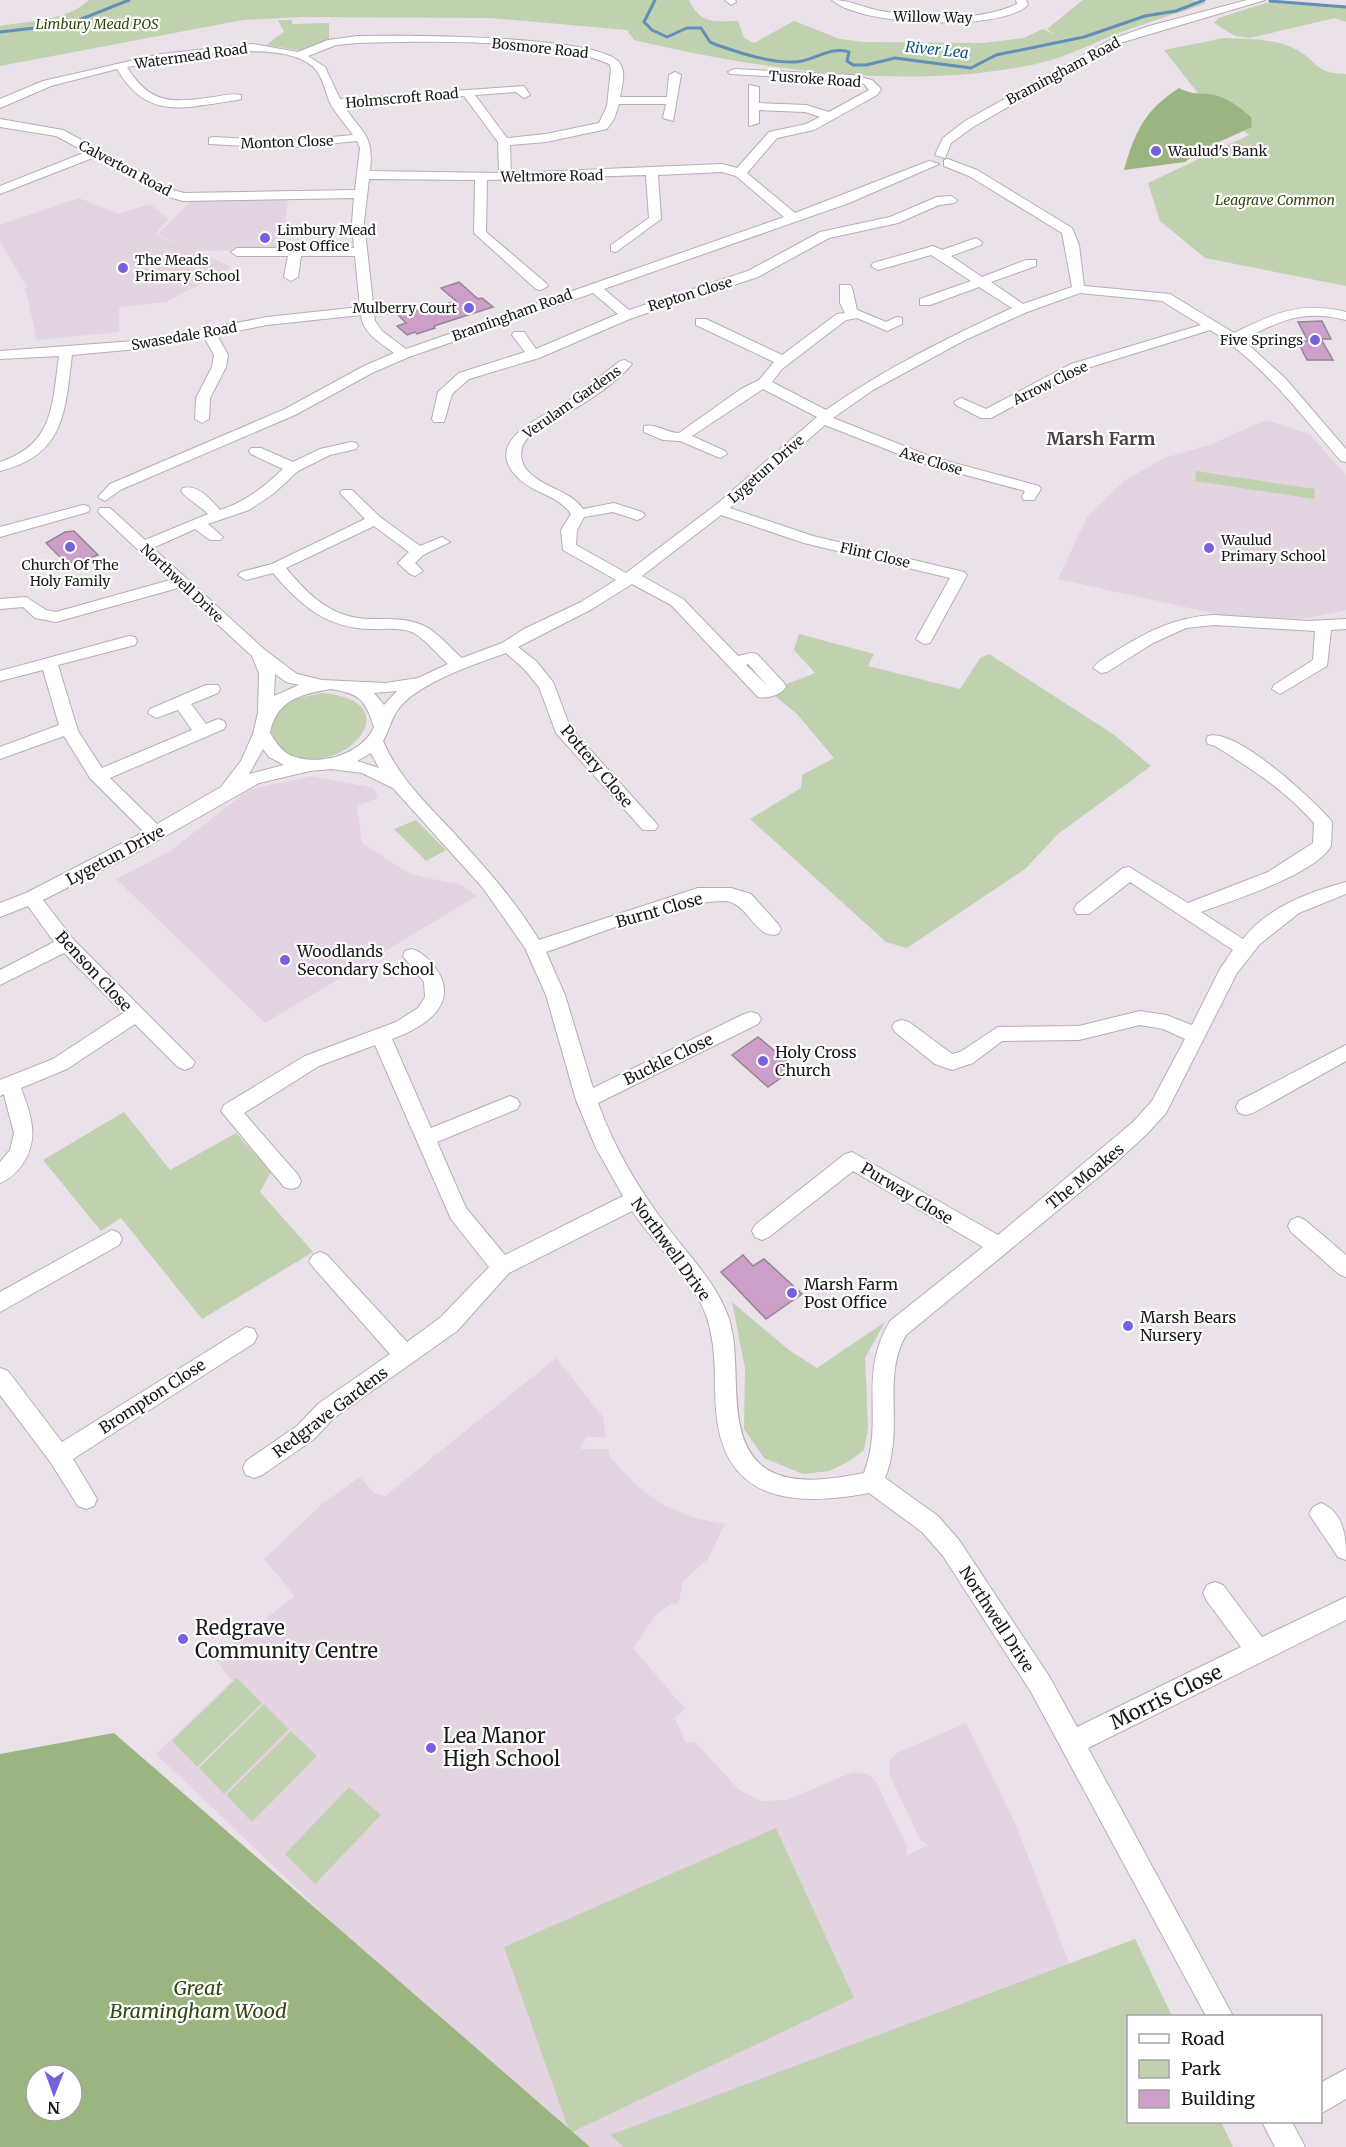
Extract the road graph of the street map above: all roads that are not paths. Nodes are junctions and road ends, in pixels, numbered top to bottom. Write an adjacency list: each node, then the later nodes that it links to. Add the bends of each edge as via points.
1 (837, 0): 2 (street, Willow Way, via 873,14 897,18 981,18 1016,10 1023,5)
2 (1021, 0)
3 (1233, 0): 5 (street, Bramingham Road)
4 (1260, 0): 5 (street, Bramingham Road)
5 (1204, 15): 27 (street, Bramingham Road, via 1139,32 1084,57 969,124 941,146)
6 (299, 56): 7 (street, Watermead Road, via 274,49 237,48); 14 (street, Bosmore Road, via 337,41 373,39 493,42 575,50 613,61 617,68); 16 (street, Watermead Road, via 321,67)
7 (121, 66): 13 (street, via 137,91 159,101); 17 (street, Watermead Road, via 21,90)
8 (734, 72): 19 (street, Tusroke Road, via 852,78 868,82 875,89)
9 (675, 75): 15 (street)
10 (753, 87): 18 (street)
11 (467, 92): 12 (street, Holmscroft Road, via 520,88); 16 (street, Holmscroft Road); 25 (street, Holmscroft Road)
12 (524, 95)
13 (237, 97)
14 (614, 100): 15 (street); 25 (street, Bosmore Road, via 609,120 603,126)
15 (672, 101): 20 (street)
16 (336, 103): 23 (street, Watermead Road)
17 (0, 104)
18 (753, 106): 19 (street, via 806,109); 22 (street)
19 (830, 116): 29 (street, via 807,128 773,135)
20 (669, 118)
21 (0, 123): 26 (street, Calverton Road, via 59,133)
22 (753, 123)
23 (362, 137): 24 (street, Monton Close, via 278,143); 30 (street, via 366,148)
24 (213, 141)
25 (504, 142): 32 (street)
26 (95, 153): 33 (street); 34 (street, Calverton Road, via 183,197)
27 (941, 160): 36 (street, Bramingham Road); 52 (street, via 973,173 1067,231 1073,241 1074,281)
28 (652, 173): 29 (street, Weltmore Road, via 722,168); 32 (street, Weltmore Road); 38 (street, via 655,219)
29 (740, 173): 36 (street)
30 (364, 175): 31 (street, Weltmore Road); 34 (street)
31 (481, 177): 32 (street, Weltmore Road); 49 (street, via 480,233)
32 (505, 177)
33 (0, 190)
34 (360, 194): 40 (street)
35 (951, 200): 46 (street, Repton Close, via 937,201 894,220 825,235)
36 (792, 218): 50 (street, Bramingham Road)
37 (976, 242): 42 (street)
38 (616, 248)
39 (237, 252): 41 (street, via 275,250)
40 (362, 252): 41 (street); 55 (street)
41 (295, 254): 47 (street)
42 (941, 255): 45 (street, via 933,250); 48 (street)
43 (1031, 263): 48 (street)
44 (734, 266): 46 (street, Repton Close)
45 (878, 266)
46 (753, 274): 57 (street, Repton Close)
47 (291, 277)
48 (982, 283): 53 (street); 54 (street)
49 (541, 286)
50 (593, 286): 57 (street, Repton Close); 66 (street, Bramingham Road)
51 (845, 288): 56 (street)
52 (1079, 289): 54 (street, Lygetun Drive); 61 (street, via 1165,297)
53 (926, 302)
54 (1022, 309): 73 (street, Lygetun Drive, via 924,354)
55 (366, 310): 62 (street, Swasedale Road, via 267,321); 66 (street, via 377,334)
56 (852, 314): 59 (street, via 887,327); 69 (street)
57 (627, 315): 68 (street, Repton Close)
58 (1346, 316): 64 (street, via 1313,309 1294,310)
59 (897, 321)
60 (701, 322): 69 (street)
61 (1211, 326): 64 (street); 72 (street, Arrow Close, via 1076,367 986,415)
62 (209, 333): 65 (street, Swasedale Road); 74 (street, via 221,355 202,398)
63 (519, 335): 68 (street)
64 (1234, 339): 81 (street, via 1280,381)
65 (66, 352): 67 (street, Swasedale Road); 82 (street, via 53,430 28,456)
66 (404, 354): 87 (street, Bramingham Road, via 290,412 115,487)
67 (0, 355)
68 (534, 355): 75 (street, Repton Close, via 464,376 445,392)
69 (783, 361): 71 (street)
70 (626, 364): 89 (street, Verulam Gardens, via 516,444 515,462 520,471 575,505)
71 (764, 383): 73 (street); 77 (street)
72 (961, 402)
73 (825, 417): 86 (street, Axe Close, via 933,464 1034,489); 88 (street, Lygetun Drive)
74 (202, 419)
75 (439, 419)
76 (649, 429): 77 (street, via 668,437)
77 (682, 437): 80 (street)
78 (351, 446): 83 (street, via 325,452)
79 (256, 452): 83 (street)
80 (720, 454)
81 (1346, 458)
82 (0, 467)
83 (293, 468): 91 (street, via 257,499)
84 (188, 491): 91 (street)
85 (347, 493): 92 (street)
86 (1029, 497)
87 (105, 504): 94 (street, Bramingham Road, via 88,499 83,509); 97 (street, Northwell Drive)
88 (722, 510): 102 (street, Lygetun Drive, via 706,517); 107 (street, Flint Close, via 809,540 959,575)
89 (579, 514): 90 (street, via 614,507); 102 (street, via 569,530 568,547)
90 (637, 515)
91 (217, 516): 93 (street)
92 (375, 520): 98 (street); 99 (street)
93 (197, 523): 95 (street); 97 (street)
94 (0, 532)
95 (214, 537)
96 (442, 542): 98 (street)
97 (142, 547): 103 (street, Northwell Drive)
98 (418, 552): 100 (street, via 406,563)
99 (278, 567): 101 (street); 113 (street, via 290,583 329,616 346,622 410,626 420,630)
100 (415, 571)
101 (246, 576)
102 (630, 578): 109 (street, Lygetun Drive); 111 (street, via 677,602)
103 (181, 582): 104 (street, via 56,617 41,614 26,602); 110 (street, Northwell Drive)
104 (0, 604)
105 (1346, 624): 106 (street)
106 (1323, 627): 114 (street, via 1194,621 1169,628); 120 (street, via 1321,662)
107 (924, 639)
108 (129, 641): 112 (street)
109 (508, 647): 113 (street, Lygetun Drive); 133 (street, Pottery Close, via 547,686 562,729)
110 (259, 654): 117 (street, Northwell Drive, via 292,678); 122 (street, via 267,673)
111 (734, 663)
112 (50, 664): 115 (street); 124 (street)
113 (461, 666): 116 (street, Lygetun Drive)
114 (1101, 668)
115 (0, 676)
116 (432, 680): 118 (street, Lygetun Drive, via 386,688); 125 (street, Lygetun Drive, via 399,698 389,709)
117 (322, 684): 118 (street, Lygetun Drive); 122 (street, Lygetun Drive, via 288,693)
118 (345, 686): 125 (street, Lygetun Drive, via 362,691 375,701 381,713)
119 (212, 689): 121 (street)
120 (1280, 689)
121 (182, 703): 123 (street); 130 (street, via 210,728)
122 (265, 712): 126 (street)
123 (156, 713)
124 (69, 728): 128 (street); 130 (street)
125 (378, 734): 129 (street, Lygetun Drive, via 348,759); 131 (street, Northwell Drive, via 381,758)
126 (261, 735): 129 (street, via 279,757 296,763); 132 (street, via 248,763)
127 (1214, 740): 139 (street, via 1277,776 1299,794 1323,822 1322,846 1302,863)
128 (0, 753)
129 (322, 764): 131 (street, Northwell Drive, via 365,768); 132 (street, Lygetun Drive, via 254,778)
130 (100, 776): 134 (street, via 114,795)
131 (399, 785): 142 (street, Northwell Drive, via 506,903)
132 (226, 792): 134 (street, Lygetun Drive)
133 (649, 826)
134 (156, 833): 136 (street, Lygetun Drive)
135 (1346, 888): 143 (street, The Moakes, via 1293,908)
136 (32, 898): 138 (street, Lygetun Drive); 141 (street, Benson Close)
137 (1083, 909): 139 (street, via 1129,873)
138 (0, 910)
139 (1186, 910): 143 (street)
140 (772, 929): 142 (street, Burnt Close, via 745,898 731,894 698,896)
141 (66, 944): 145 (street); 146 (street, Benson Close)
142 (535, 948): 154 (street, Northwell Drive, via 566,1025)
143 (1245, 949): 150 (street, The Moakes, via 1216,992)
144 (412, 956): 149 (street, via 429,970 434,980 433,1000 413,1022)
145 (0, 978)
146 (136, 1014): 152 (street, Benson Close); 153 (street, Benson Close, via 60,1064)
147 (751, 1019): 154 (street, Buckle Close)
148 (902, 1027): 150 (street, via 942,1059 952,1062 966,1058 993,1036 1040,1025 1078,1033 1140,1018 1166,1022)
149 (380, 1034): 157 (street); 159 (street, via 313,1061 231,1111)
150 (1195, 1035): 164 (street, The Moakes, via 1159,1107 1130,1140)
151 (1346, 1052): 156 (street)
152 (185, 1062)
153 (5, 1086): 158 (street, Benson Close, via 23,1120 25,1136 21,1153)
154 (586, 1100): 160 (street, Northwell Drive, via 606,1149)
155 (510, 1104): 157 (street)
156 (1246, 1107)
157 (427, 1138): 166 (street, via 458,1213)
158 (0, 1175)
159 (291, 1180)
160 (635, 1200): 166 (street, Redgrave Gardens); 174 (street, Northwell Drive, via 702,1287 717,1314 725,1346 730,1437 741,1460 756,1474 785,1488 819,1490)
161 (1298, 1226): 167 (street)
162 (762, 1232): 164 (street, Purway Close, via 852,1160)
163 (112, 1239): 168 (street)
164 (1000, 1246): 174 (street, The Moakes, via 907,1318 891,1338 882,1361 882,1456)
165 (320, 1261): 170 (street, Redgrave Gardens)
166 (502, 1268): 170 (street, Redgrave Gardens, via 449,1324)
167 (1346, 1268)
168 (0, 1303)
169 (246, 1336): 172 (street, Brompton Close)
170 (406, 1355): 173 (street, Redgrave Gardens)
171 (0, 1378): 172 (street)
172 (59, 1456): 175 (street)
173 (254, 1468)
174 (872, 1482): 181 (street, Northwell Drive, via 930,1524 951,1548)
175 (86, 1499)
176 (1321, 1514): 177 (street)
177 (1346, 1549)
178 (1215, 1593): 180 (street)
179 (1346, 1608): 180 (street, Morris Close)
180 (1258, 1651): 181 (street, Morris Close)
181 (1073, 1742): 182 (street, Northwell Drive)
182 (1219, 2015)
183 (1346, 2083): 184 (street)
184 (1322, 2099)

